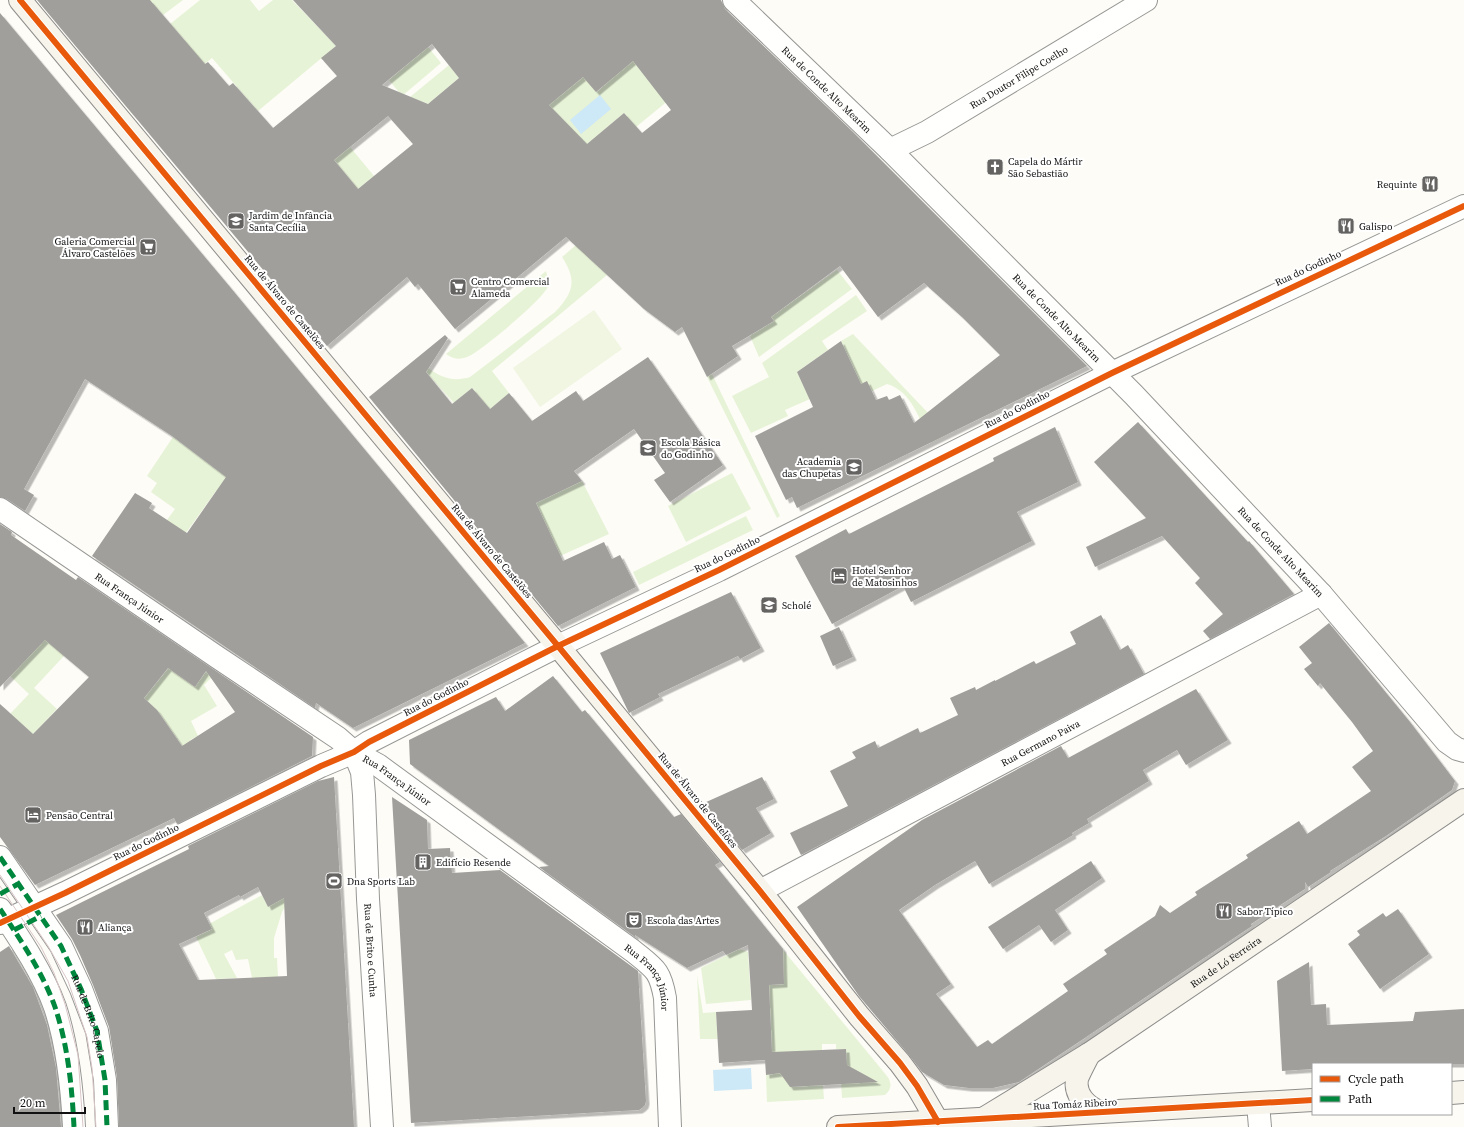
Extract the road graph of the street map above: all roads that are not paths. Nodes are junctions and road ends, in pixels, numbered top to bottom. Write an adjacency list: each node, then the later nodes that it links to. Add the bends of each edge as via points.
1 (20, 0): 9 (street, Rua de Álvaro de Castelões)
2 (734, 0): 4 (street, Rua de Conde Alto Mearim)
3 (1146, 0): 4 (street, Rua Doutor Filipe Coelho, via 927,132)
4 (890, 150): 6 (street, Rua de Conde Alto Mearim)
5 (1464, 206): 6 (street, Rua do Godinho)
6 (1112, 373): 8 (street, Rua de Conde Alto Mearim); 9 (street, Rua do Godinho, via 732,563)
7 (0, 509): 11 (street, Rua França Júnior, via 338,738)
8 (1321, 594): 10 (street, Rua de Conde Alto Mearim, via 1447,742); 15 (street, Rua Germano Paiva)
9 (558, 646): 11 (street, Rua do Godinho); 15 (street, Rua de Álvaro de Castelões)
10 (1464, 751)
11 (354, 752): 16 (street, Rua do Godinho, via 65,893); 28 (street, Rua de Brito e Cunha, via 362,772 364,795); 29 (street, Rua França Júnior, via 378,766 656,970 665,998)
12 (1464, 800): 18 (street, Rua de Ló Ferreira)
13 (0, 857): 14 (street, Rua de Brito Capelo)
14 (9, 889): 16 (street, Rua de Brito Capelo)
15 (760, 891): 24 (street, Rua de Álvaro de Castelões, via 859,1016 900,1063)
16 (38, 911): 17 (street, Rua do Godinho); 27 (street, Rua de Brito Capelo, via 61,946 97,1031 105,1080)
17 (5, 920): 26 (street, via 33,961 54,1006 66,1045)
18 (1089, 1054): 23 (street, via 1077,1078 1077,1089 1083,1100); 25 (street, Rua de Ló Ferreira)
19 (1464, 1092): 20 (street)
20 (1452, 1093)
21 (1312, 1100): 22 (street, Rua Tomáz Ribeiro)
22 (1258, 1104): 23 (street, Rua Tomáz Ribeiro); 31 (street)
23 (1100, 1112): 25 (street, Rua Tomáz Ribeiro)
24 (938, 1122): 25 (street, Rua Tomáz Ribeiro); 30 (street, Rua Tomáz Ribeiro)
25 (975, 1122)
26 (74, 1127)
27 (107, 1127)
28 (382, 1127)
29 (670, 1127)
30 (838, 1127)
31 (1260, 1127)

